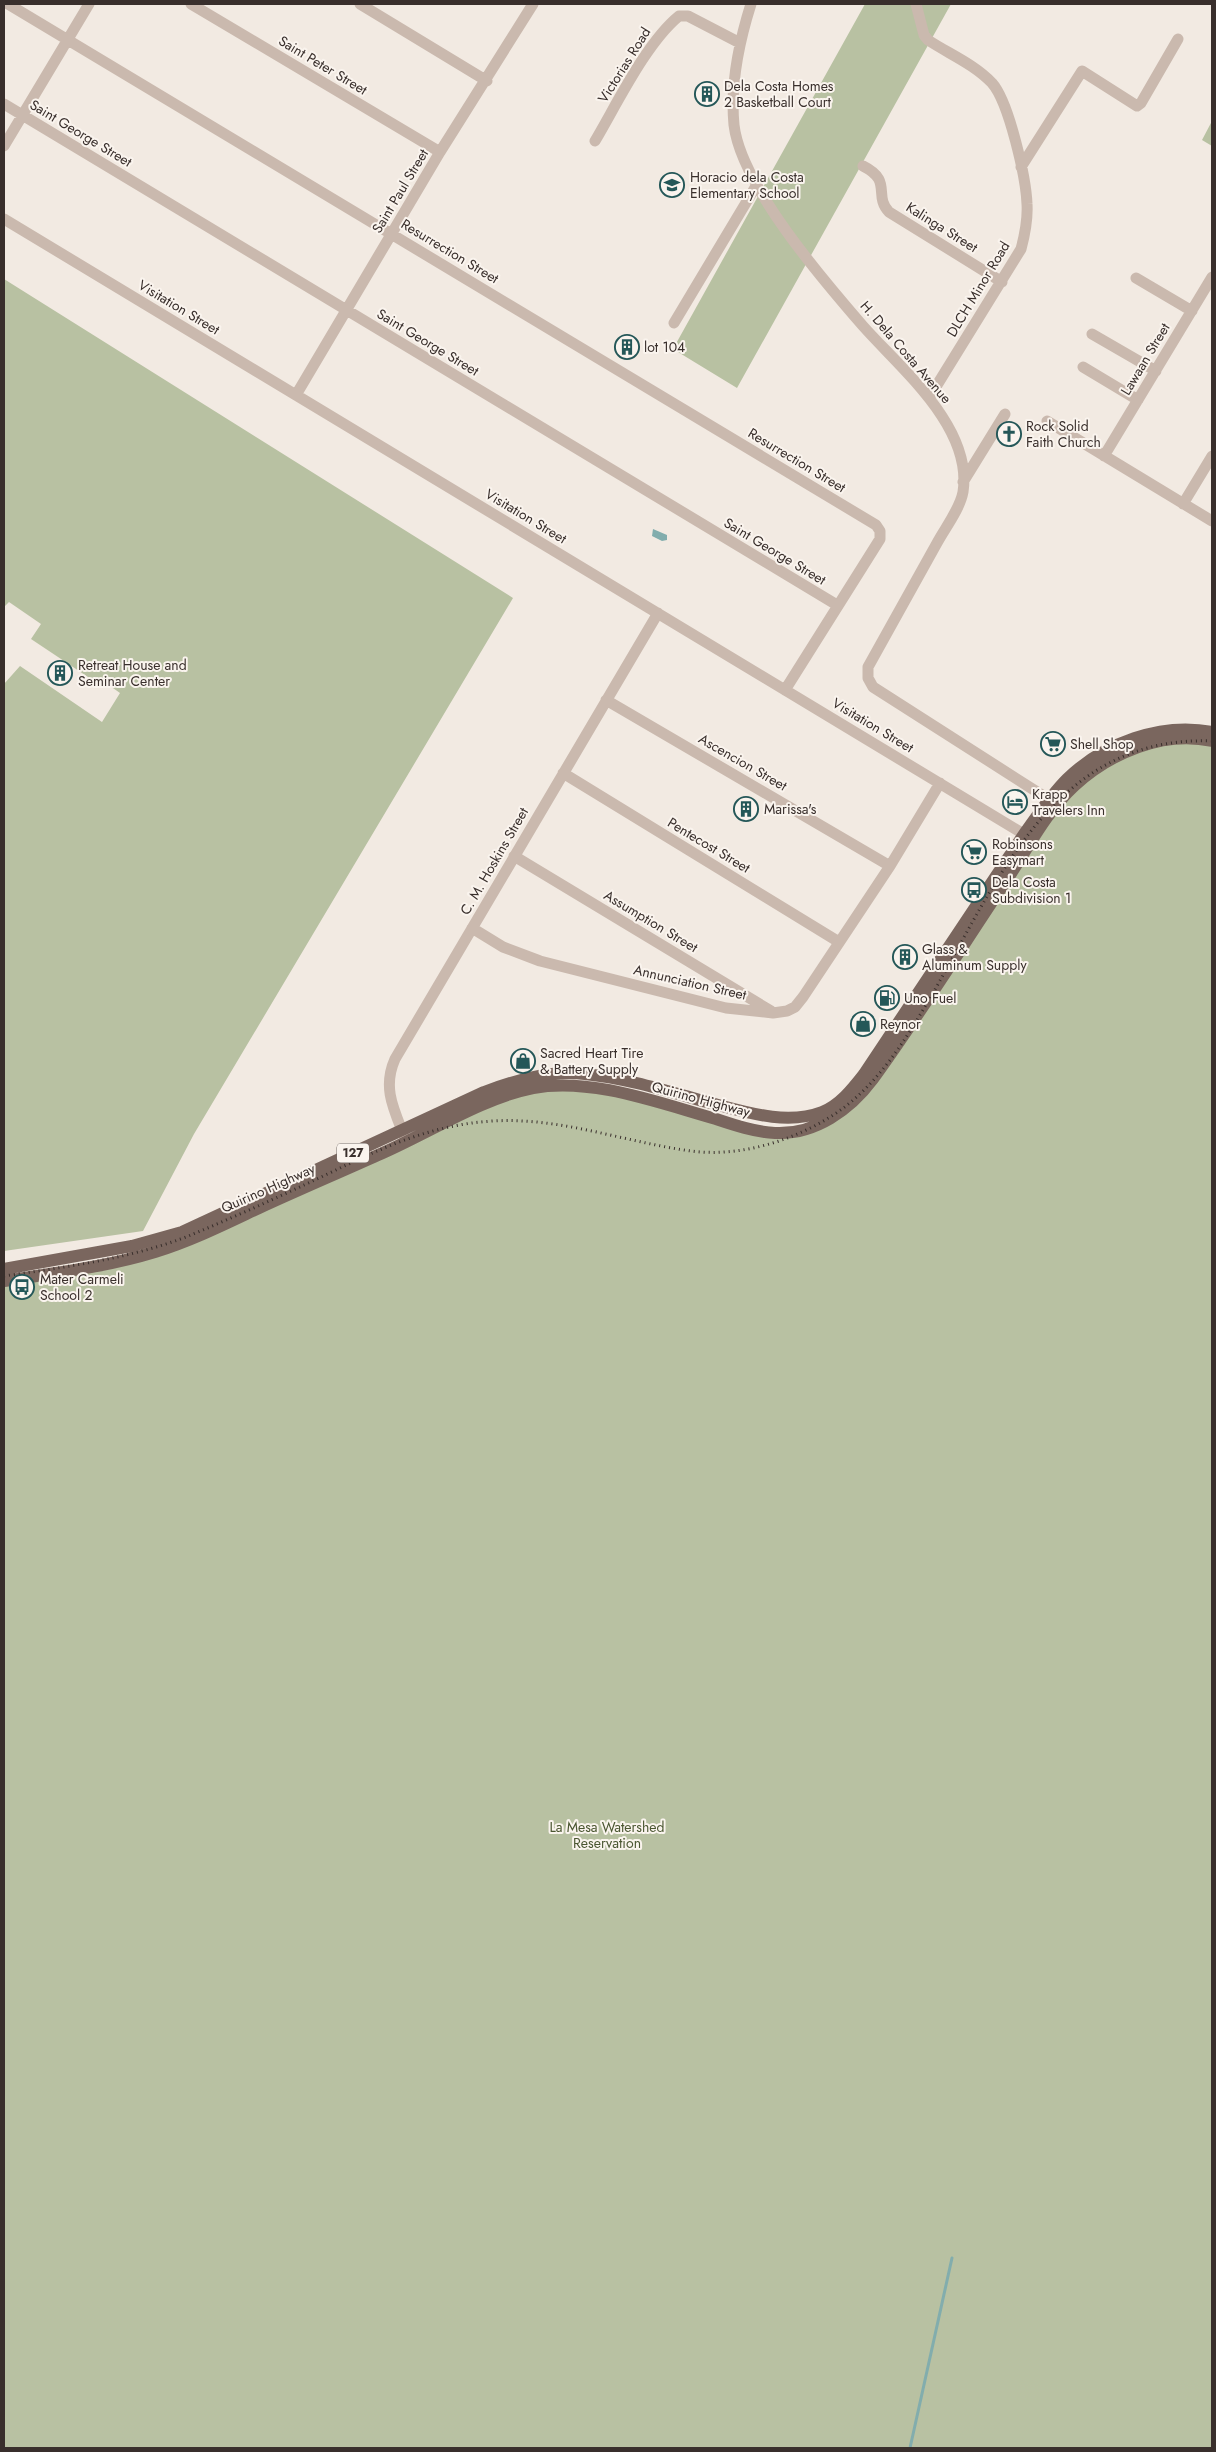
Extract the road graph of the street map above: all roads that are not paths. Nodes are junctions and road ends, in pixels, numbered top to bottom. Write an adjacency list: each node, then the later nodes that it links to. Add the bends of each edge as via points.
1 (8, 4): 9 (street, Resurrection Street)
2 (89, 4): 9 (street)
3 (191, 4): 18 (street, Saint Peter Street)
4 (360, 4): 11 (street)
5 (533, 4): 11 (street, Saint Paul Street)
6 (751, 4): 10 (street, H. Dela Costa Avenue)
7 (916, 4): 15 (street, DLCH Minor Road, via 924,35 981,72 994,85)
8 (1178, 39): 17 (street, via 1137,106 1082,71)
9 (68, 40): 13 (street); 23 (street, Resurrection Street)
10 (740, 43): 14 (street, Victorias Road, via 688,16 679,16 660,36 637,70); 21 (street, H. Dela Costa Avenue, via 734,126)
11 (487, 80): 18 (street, Saint Paul Street)
12 (4, 104): 13 (street, Saint George Street)
13 (22, 115): 16 (street); 27 (street, Saint George Street)
14 (595, 141)
15 (1016, 143): 17 (street); 20 (street, DLCH Minor Road)
16 (4, 146)
17 (1034, 146): 20 (street)
18 (440, 152): 23 (street, Saint Paul Street)
19 (863, 166): 26 (street, Kalinga Street, via 880,179 889,212)
20 (1021, 167): 26 (street, DLCH Minor Road, via 1028,203 1027,227 1021,249)
21 (756, 186): 29 (street); 34 (street, H. Dela Costa Avenue, via 857,319)
22 (4, 219): 33 (street, Visitation Street)
23 (392, 234): 27 (street, Saint Paul Street); 43 (street, Resurrection Street, via 876,525 880,539)
24 (1212, 277): 28 (street, Lawaan Street)
25 (1136, 278): 28 (street)
26 (1002, 282): 34 (street, DLCH Minor Road)
27 (346, 310): 33 (street, Saint Paul Street); 43 (street, Saint George Street)
28 (1192, 311): 32 (street, Lawaan Street)
29 (674, 323)
30 (1092, 334): 32 (street)
31 (1083, 367): 35 (street)
32 (1156, 371): 35 (street, Lawaan Street)
33 (296, 395): 44 (street, Visitation Street)
34 (929, 398): 40 (street, H. Dela Costa Avenue, via 941,414 959,452)
35 (1138, 400): 38 (street, Lawaan Street)
36 (1005, 414): 40 (street)
37 (1047, 421): 38 (street)
38 (1104, 456): 41 (street)
39 (1212, 456): 41 (street)
40 (963, 482): 51 (street, H. Dela Costa Avenue, via 954,512 868,667 868,678 873,688)
41 (1183, 504): 42 (street)
42 (1212, 521)
43 (837, 606): 45 (street)
44 (658, 613): 45 (street, Visitation Street); 46 (street, C. M. Hoskins Street)
45 (785, 690): 50 (street, Visitation Street)
46 (606, 700): 49 (street, C. M. Hoskins Street); 54 (street, Ascencion Street)
47 (1212, 732): 51 (main road, Quirino Highway / 127, via 1168,730 1109,749 1080,768)
48 (1212, 741): 51 (main road, Quirino Highway / 127, via 1171,740 1129,750 1099,766)
49 (563, 773): 53 (street, C. M. Hoskins Street); 56 (street, Pentecost Street)
50 (940, 783): 52 (street, Visitation Street); 54 (street, Annunciation Street)
51 (1053, 802): 52 (main road, Quirino Highway / 127)
52 (1029, 837): 58 (main road, Quirino Highway / 127, via 873,1079 860,1096 827,1121 775,1133 606,1090 555,1086 512,1093)
53 (514, 856): 55 (street, C. M. Hoskins Street); 57 (street, Assumption Street)
54 (890, 866): 56 (street, Annunciation Street)
55 (472, 928): 57 (street, Annunciation Street, via 503,947 540,961 726,1008); 58 (street, C. M. Hoskins Street, via 392,1066 388,1092)
56 (839, 942): 57 (street, Annunciation Street, via 795,1007)
57 (774, 1013)
58 (404, 1136): 59 (main road, Quirino Highway / 127, via 182,1232 132,1246); 60 (main road, Quirino Highway / 127, via 186,1242 124,1260)
59 (4, 1269)
60 (4, 1281)

